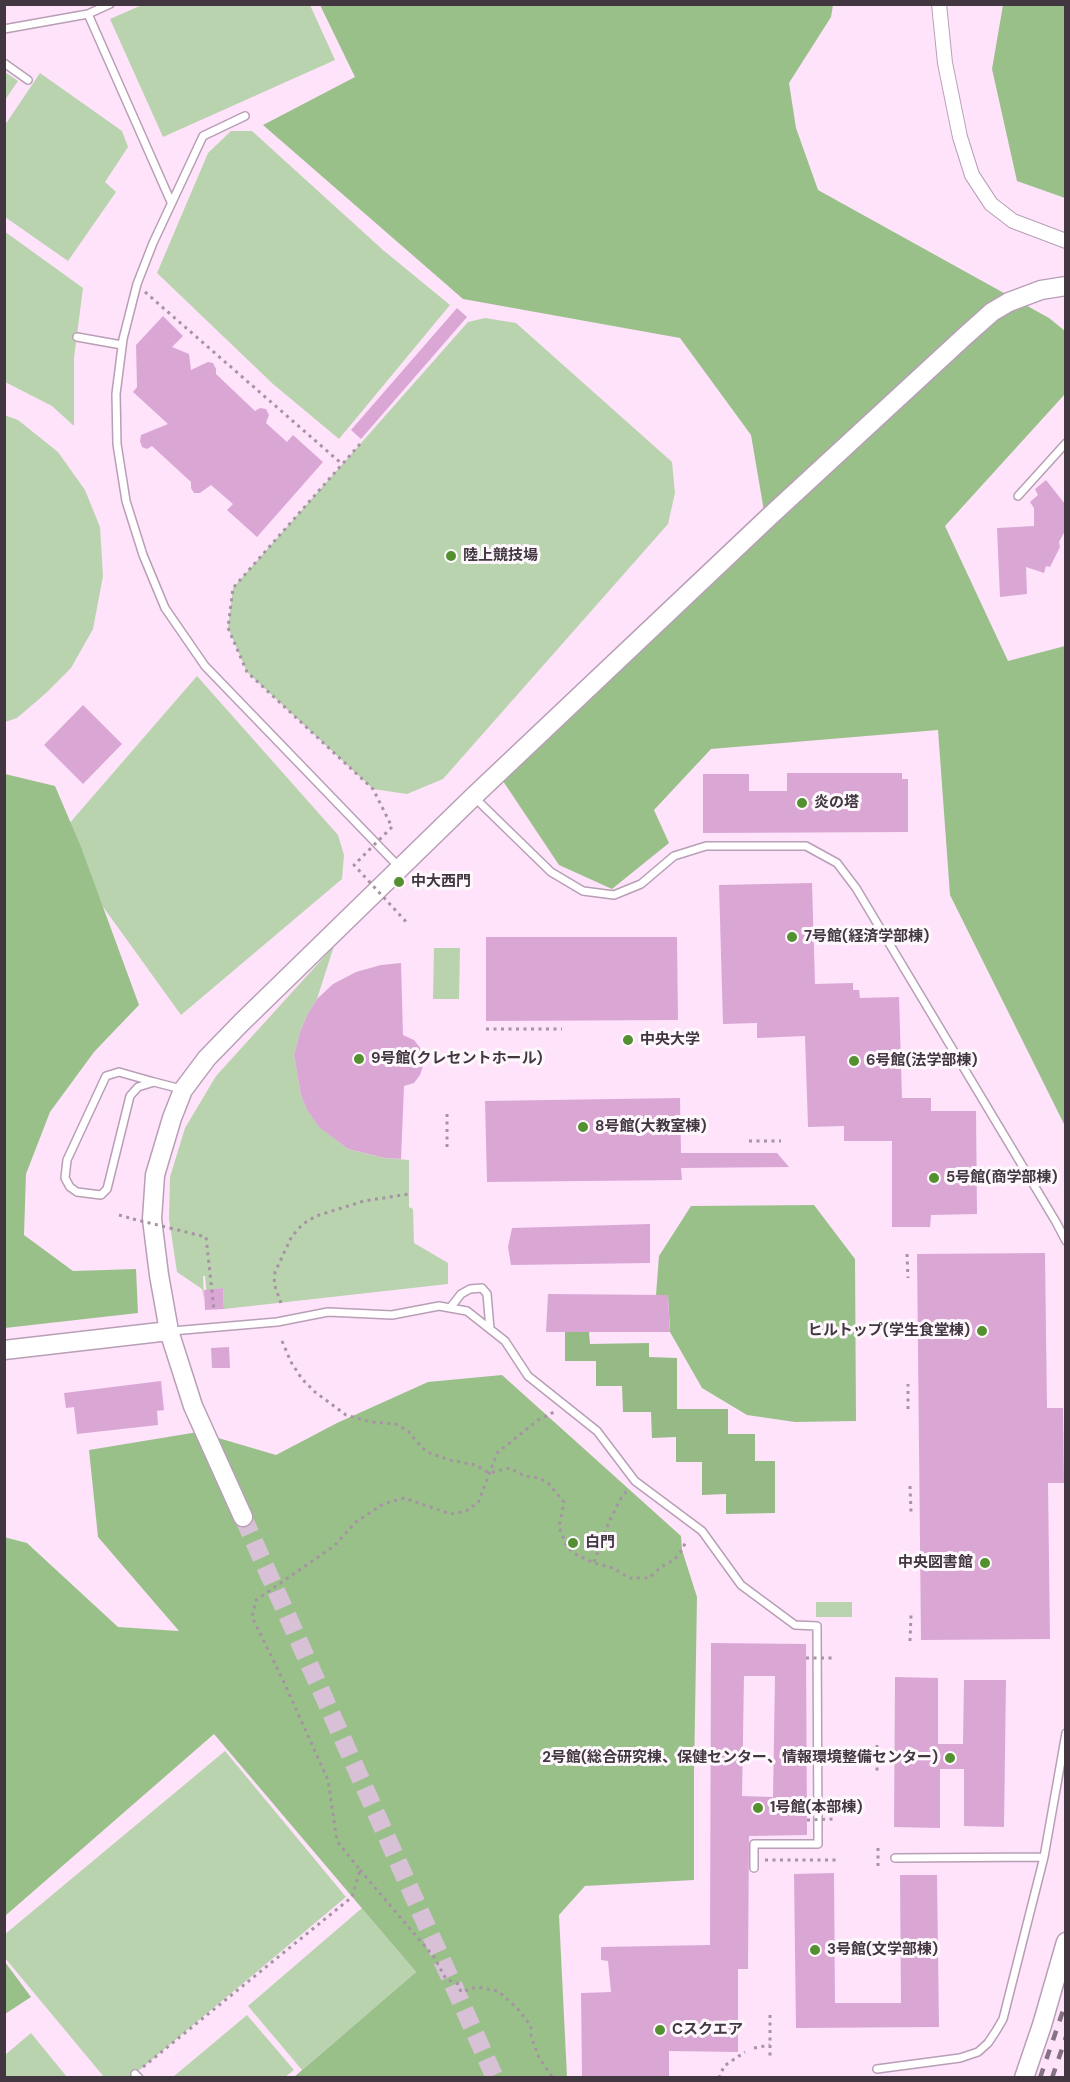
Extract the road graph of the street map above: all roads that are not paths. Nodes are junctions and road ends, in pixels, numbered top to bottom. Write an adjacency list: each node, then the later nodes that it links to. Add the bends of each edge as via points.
1 (110, 4): 3 (lane)
2 (939, 4): 9 (street, via 945,63 972,175 991,204 1013,221)
3 (88, 14): 4 (lane); 8 (lane)
4 (4, 29)
5 (4, 63): 6 (lane)
6 (28, 80)
7 (245, 116): 8 (lane, via 202,136)
8 (171, 202): 12 (lane, via 137,284)
9 (1065, 241)
10 (1065, 286): 15 (street, via 1017,299 978,324)
11 (77, 338): 12 (lane)
12 (122, 345): 16 (lane, via 116,394 117,444 126,501 165,608 205,666)
13 (1065, 443): 14 (lane)
14 (1018, 496)
15 (474, 796): 16 (street); 19 (lane, via 552,872 583,891 614,895 641,884 674,856 706,846 806,846 837,863)
16 (400, 868): 18 (street, via 242,1022)
17 (154, 1082): 17 (lane, via 138,1087 130,1096 107,1189 101,1195 77,1192 70,1187 65,1178 67,1160 106,1076 119,1072); 18 (lane)
18 (183, 1090): 22 (street, via 163,1145 153,1197 153,1230)
19 (1065, 1241)
20 (450, 1308): 21 (lane, via 467,1311); 21 (lane, via 461,1294 482,1288 487,1294); 22 (lane, via 439,1306 392,1315 328,1312 277,1322)
21 (490, 1329): 26 (lane, via 505,1341 528,1376 597,1431 635,1481 702,1531 741,1586 795,1625 818,1626)
22 (169, 1331): 23 (street); 24 (street, via 193,1406)
23 (4, 1350)
24 (243, 1517)
25 (1065, 1733): 28 (lane)
26 (818, 1844): 27 (lane); 30 (lane, via 754,1844)
27 (818, 1853)
28 (1044, 1857): 29 (lane); 32 (lane, via 1002,2019 988,2043 978,2052 960,2058)
29 (895, 1858)
30 (754, 1868)
31 (1065, 1942): 33 (street)
32 (877, 2069)
33 (1024, 2078)

